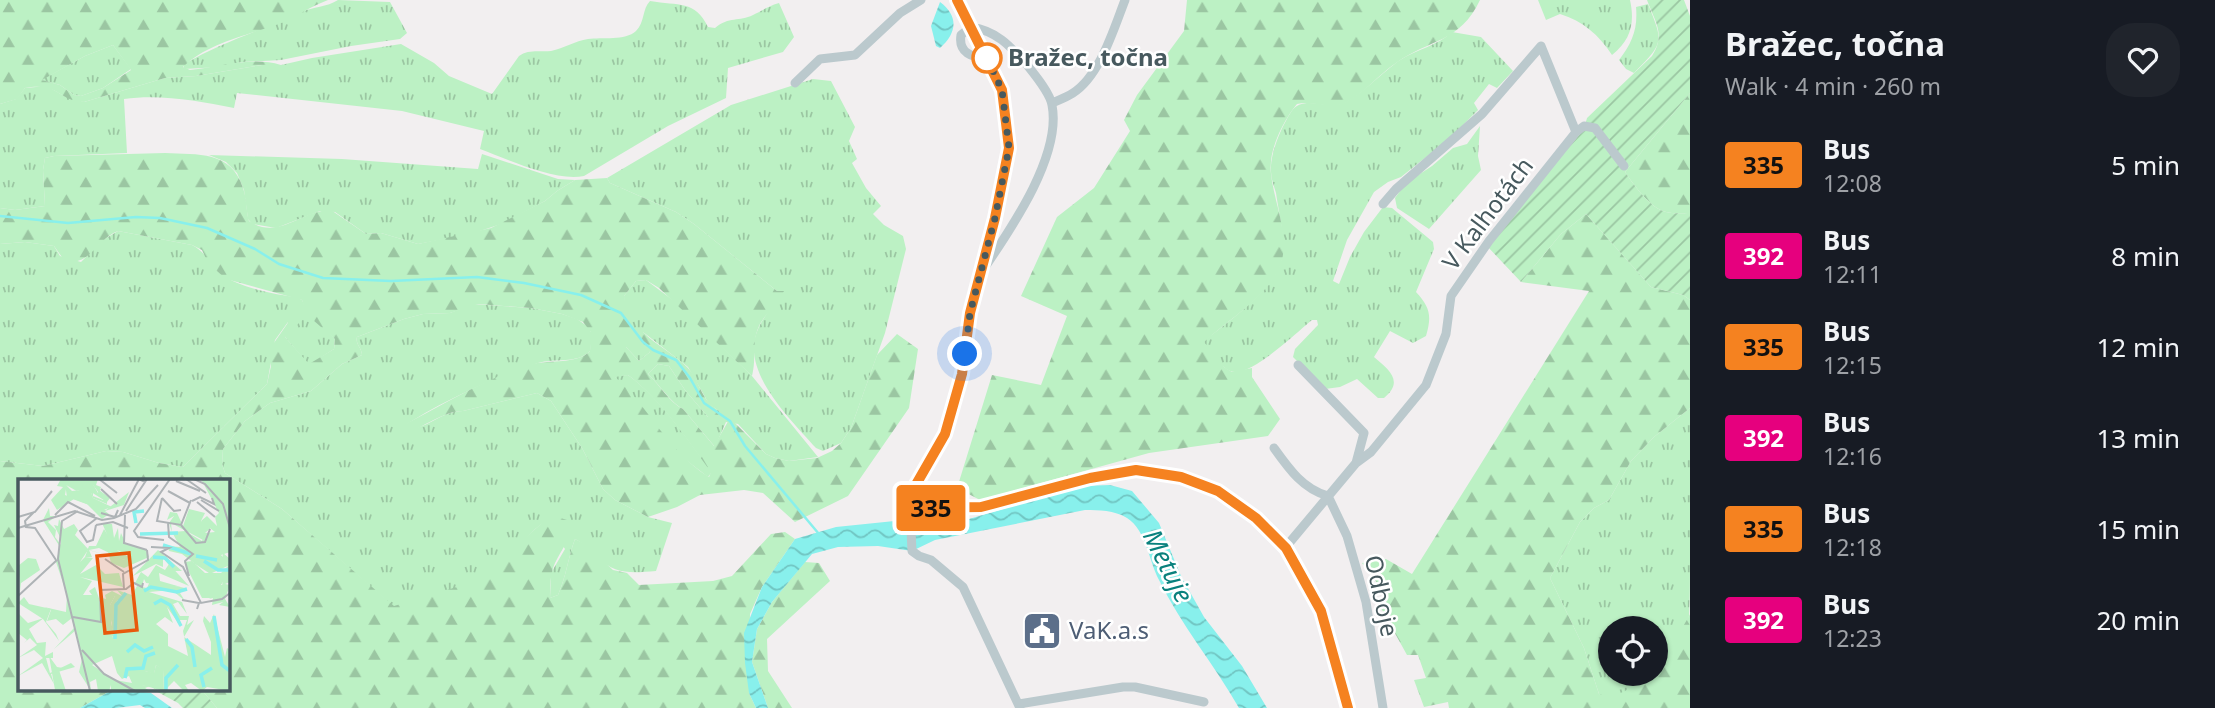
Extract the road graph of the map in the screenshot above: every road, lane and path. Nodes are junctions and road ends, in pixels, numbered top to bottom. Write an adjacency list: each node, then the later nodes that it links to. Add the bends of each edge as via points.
1 (920, 0): 6 (street, via 855,55 820,59)
2 (956, 0): 4 (street)
3 (1125, 0): 7 (street, via 1107,48 1088,77 1075,92)
4 (971, 27): 5 (street); 5 (street, via 961,35 964,51); 7 (street, via 1001,37 1032,71)
5 (987, 59): 11 (street, via 1002,90 1009,148)
6 (795, 83)
7 (1052, 103): 11 (street, via 1045,164)
8 (1576, 132): 9 (street, via 1584,126 1595,128); 10 (street, via 1541,46 1482,114); 14 (street, V Kalhotách, via 1451,296 1446,334 1426,385 1371,452)
9 (1624, 166)
10 (1383, 204)
11 (982, 271): 16 (street, via 945,434 914,488)
12 (1298, 365): 14 (street, via 1364,433)
13 (1274, 448): 15 (street, via 1299,480)
14 (1356, 463): 15 (street, V Kalhotách)
15 (1328, 496): 17 (street, V Kalhotách); 21 (street, Odboje, via 1347,536 1366,603)
16 (910, 512): 17 (street, via 981,507 1136,470 1181,477 1218,491 1256,518); 19 (street, via 912,551 931,560 962,587)
17 (1286, 548): 20 (street, via 1321,611)
18 (1204, 702): 19 (street, via 1123,687)
19 (1019, 706)
20 (1348, 708)
21 (1383, 708)

